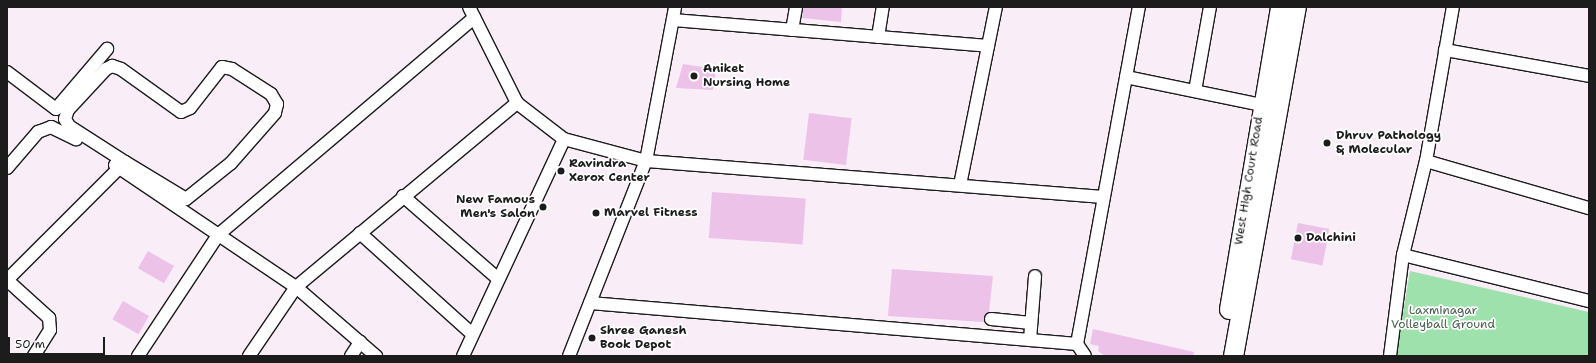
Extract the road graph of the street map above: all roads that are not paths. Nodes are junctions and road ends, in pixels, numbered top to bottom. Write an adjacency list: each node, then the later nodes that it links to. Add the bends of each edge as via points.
1 (469, 7): 11 (street)
2 (675, 7): 12 (street)
3 (796, 7): 13 (street)
4 (882, 7): 14 (street)
5 (996, 7): 15 (street)
6 (1139, 7): 20 (street)
7 (1210, 7): 21 (street)
8 (1280, 7): 23 (main road, West High Court Road)
9 (1296, 7): 58 (main road)
10 (1453, 7): 17 (street)
11 (474, 18): 22 (street); 35 (street)
12 (672, 20): 13 (street); 25 (street)
13 (792, 30): 14 (street)
14 (878, 37): 15 (street)
15 (988, 46): 29 (street)
16 (107, 49): 18 (street, via 56,109)
17 (1445, 50): 19 (street); 26 (street)
18 (7, 72)
19 (1589, 76)
20 (1126, 77): 21 (street); 31 (street)
21 (1195, 91): 23 (street)
22 (517, 103): 24 (street); 30 (street)
23 (1261, 105): 57 (main road, West High Court Road)
24 (564, 139): 25 (street); 38 (street)
25 (646, 161): 29 (street); 42 (street)
26 (1426, 161): 33 (street); 36 (street)
27 (123, 165): 28 (street, via 51,126 38,132); 32 (street); 32 (street, via 69,126 65,119 68,110 112,66 181,112 190,108 222,67 232,69 271,94 278,104 275,113 231,163 186,199); 39 (street)
28 (7, 168)
29 (960, 185): 31 (street)
30 (403, 196): 34 (street); 38 (street)
31 (1104, 196): 48 (street)
32 (175, 199): 35 (street)
33 (1589, 208)
34 (360, 233): 40 (street); 45 (street)
35 (218, 235): 40 (street); 50 (street)
36 (1403, 255): 41 (street); 59 (street)
37 (1035, 276): 44 (street)
38 (498, 279): 45 (street)
39 (7, 280): 49 (street, via 49,318 50,330)
40 (296, 287): 47 (street); 51 (street)
41 (1589, 301)
42 (590, 303): 46 (street); 55 (street)
43 (991, 319): 44 (street)
44 (1031, 323): 46 (street)
45 (472, 334): 54 (street)
46 (1030, 340): 48 (street)
47 (360, 342): 52 (street); 53 (street)
48 (1077, 344): 56 (street)
49 (34, 356)
50 (138, 356)
51 (249, 356)
52 (351, 356)
53 (376, 356)
54 (463, 356)
55 (569, 356)
56 (1085, 356)
57 (1221, 356)
58 (1233, 356)
59 (1390, 356)

